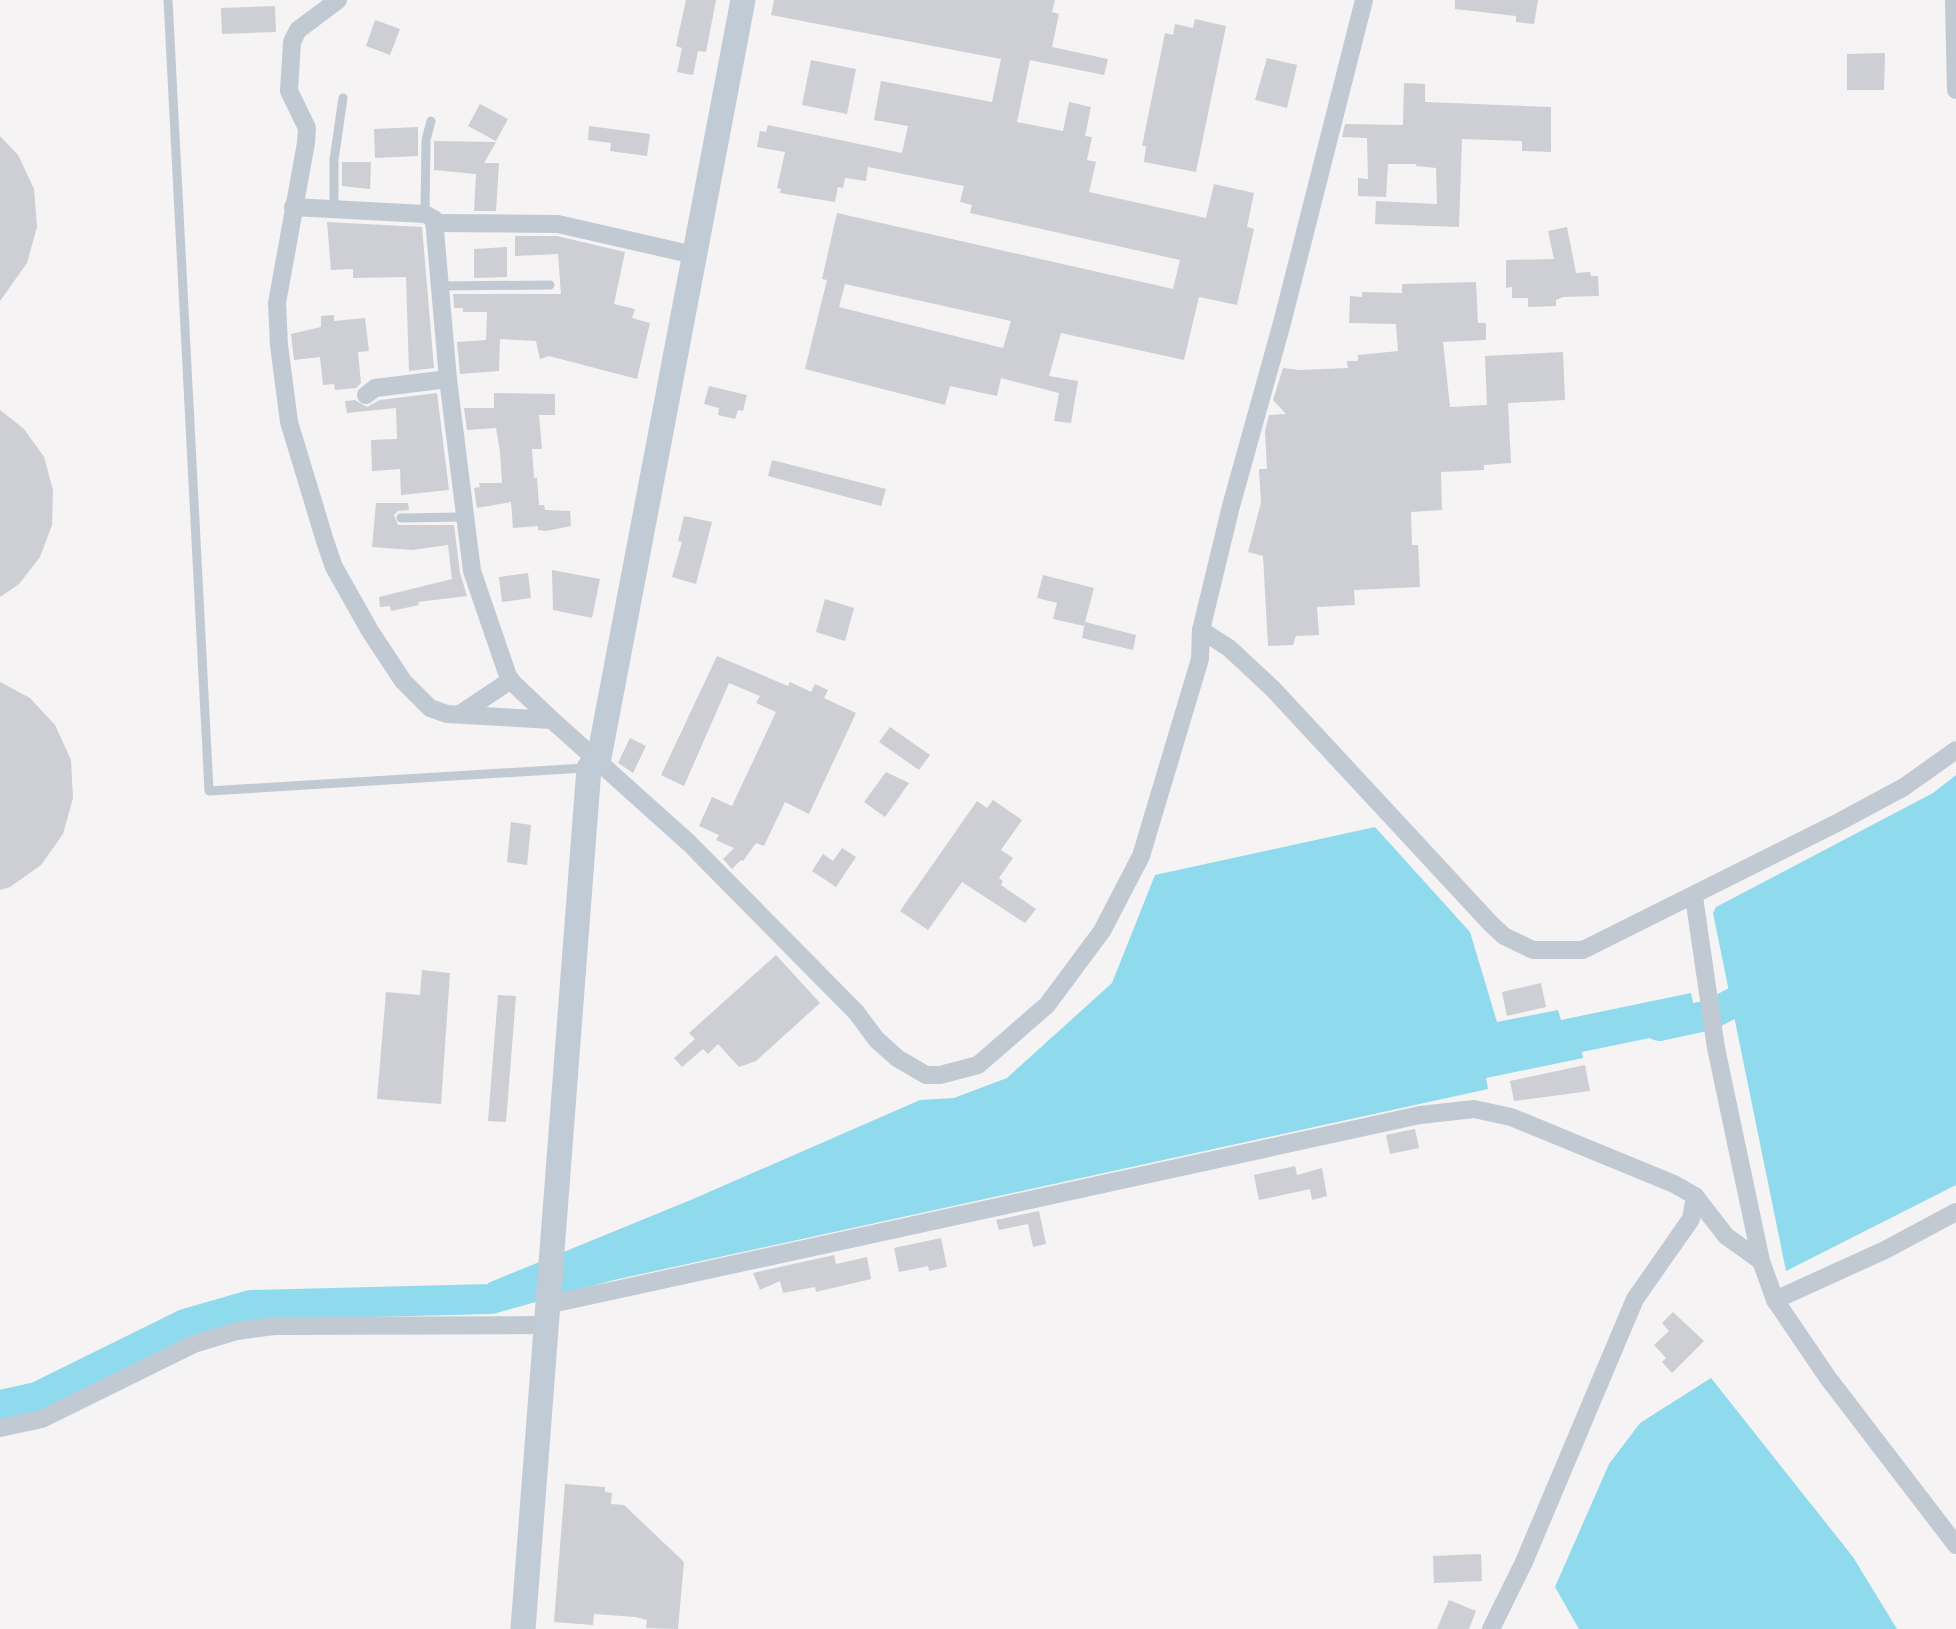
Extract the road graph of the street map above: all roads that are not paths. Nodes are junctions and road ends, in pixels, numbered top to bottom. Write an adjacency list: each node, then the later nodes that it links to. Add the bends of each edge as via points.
1 (168, 0): 24 (lane, via 209,791)
2 (338, 0): 9 (street, via 292,42 289,91 307,128)
3 (743, 0): 12 (street)
4 (1364, 0): 19 (street)
5 (1954, 0): 6 (street)
6 (1956, 90)
7 (343, 98): 10 (lane)
8 (432, 121): 11 (lane, via 426,140)
9 (293, 206): 10 (street); 21 (street, via 276,326 289,422 325,541 403,681 430,708)
10 (334, 209): 11 (street)
11 (430, 218): 12 (street, via 558,224); 14 (street)
12 (694, 255): 24 (street)
13 (550, 285): 14 (lane)
14 (439, 286): 15 (street)
15 (448, 379): 16 (street, via 375,388); 17 (street)
16 (366, 396)
17 (465, 517): 18 (lane); 20 (street, via 472,571)
18 (401, 518)
19 (1201, 630): 24 (street, via 1200,659 1141,856 1117,906 1047,1005 978,1065 956,1072 926,1075 897,1058 689,843); 25 (street, via 1274,690 1459,891 1520,945 1583,950)
20 (511, 680): 21 (street); 22 (street)
21 (460, 714): 22 (street)
22 (552, 720): 24 (street)
23 (1956, 750): 25 (street, via 1904,787)
24 (594, 765): 30 (street)
25 (1694, 897): 28 (street, via 1716,1048)
26 (1695, 1196): 28 (street, via 1726,1236); 30 (street, via 1532,1124 1456,1110); 34 (street, via 1691,1219 1635,1299)
27 (1956, 1212): 29 (street)
28 (1762, 1261): 29 (street)
29 (1775, 1300): 32 (street)
30 (548, 1310): 31 (street, via 238,1331 194,1344 42,1419); 33 (street)
31 (0, 1428)
32 (1956, 1545)
33 (522, 1629)
34 (1492, 1629)

